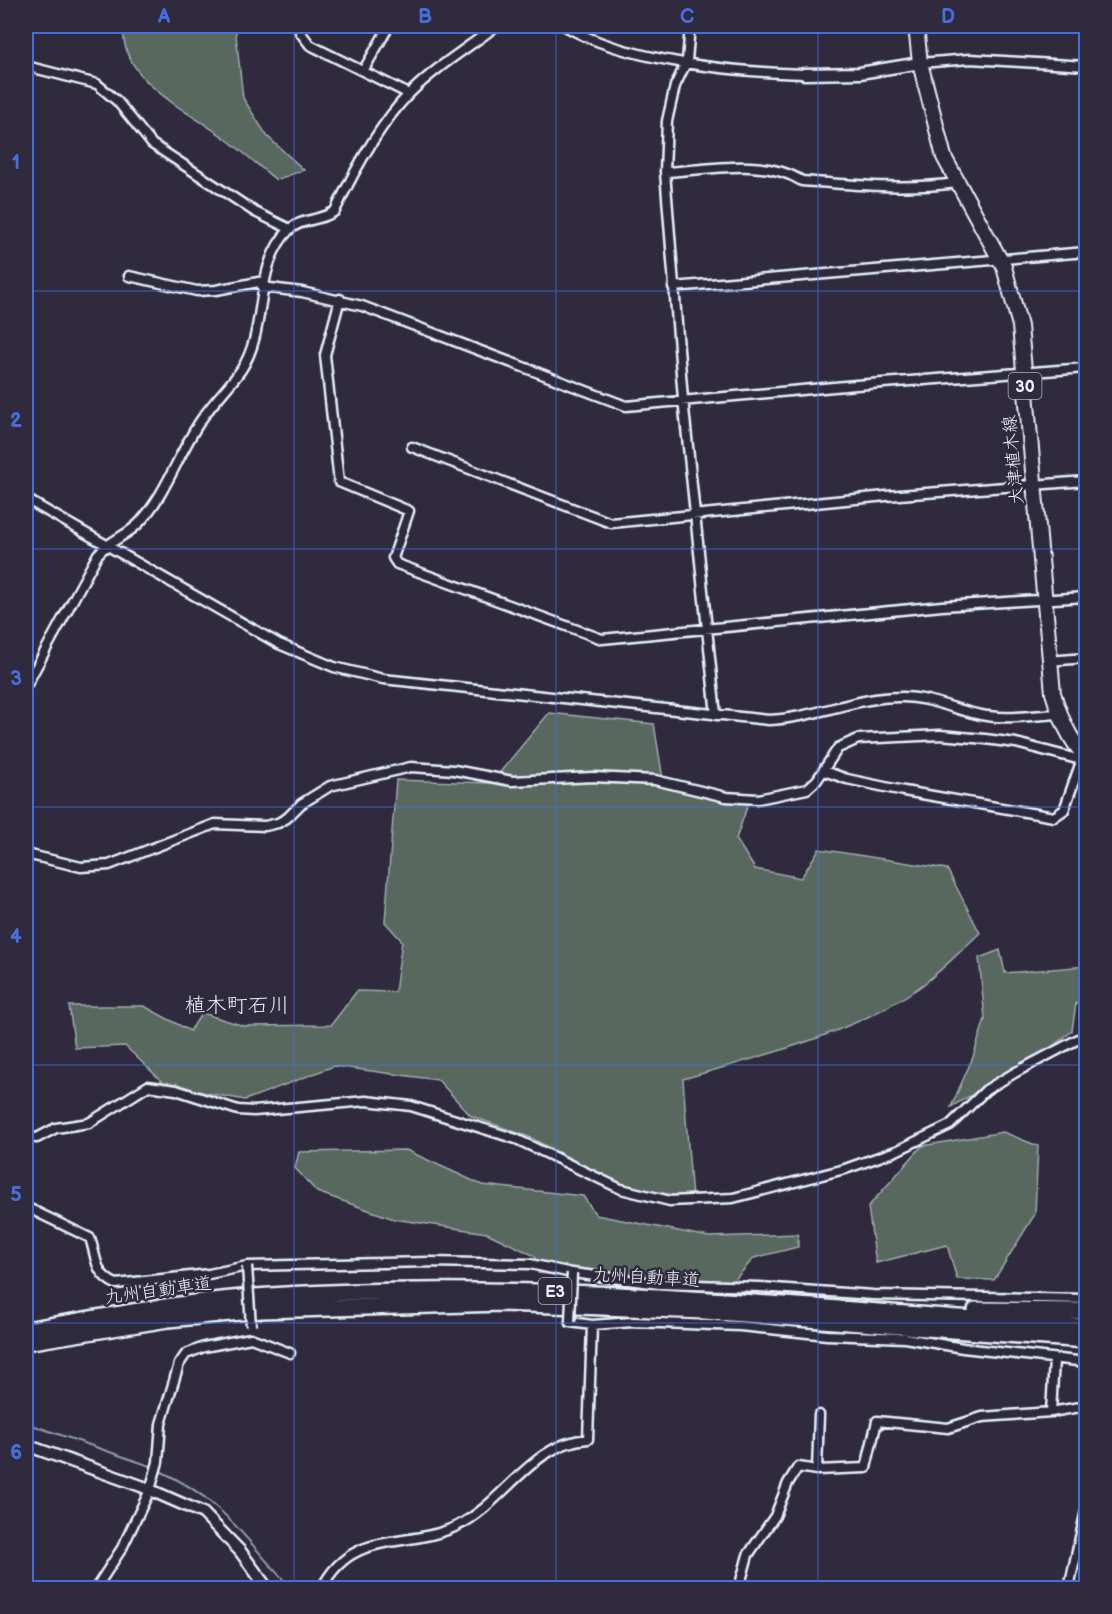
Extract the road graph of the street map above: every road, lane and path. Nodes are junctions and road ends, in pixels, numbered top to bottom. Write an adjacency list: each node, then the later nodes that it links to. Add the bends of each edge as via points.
1 (299, 26): 11 (street, via 310,45)
2 (389, 26): 11 (street)
3 (496, 26): 13 (street)
4 (565, 26): 7 (street, via 617,47)
5 (690, 26): 7 (street)
6 (916, 26): 8 (main road, 大津植木線 / 30)
7 (687, 62): 12 (street); 14 (street, via 675,86 668,114)
8 (920, 63): 10 (street, via 970,59); 12 (street, via 860,73); 15 (main road, 大津植木線 / 30, via 944,157)
9 (26, 66): 16 (street, via 97,84 117,101 152,144 255,212)
10 (1086, 66)
11 (363, 71): 13 (street)
12 (804, 74)
13 (409, 94): 16 (street, via 352,176 335,211)
14 (664, 172): 15 (street, via 736,166 791,174 802,181 879,187); 21 (street)
15 (957, 183): 18 (main road, 大津植木線 / 30)
16 (290, 229): 20 (street, via 275,250)
17 (1086, 252): 18 (street)
18 (1000, 260): 21 (street); 24 (main road, 大津植木線 / 30, via 1013,293)
19 (129, 276): 20 (street, via 197,291)
20 (263, 284): 22 (street); 31 (street, via 255,333 241,369 201,419 164,488 141,521)
21 (674, 287): 25 (street)
22 (340, 299): 25 (street, via 626,406); 34 (street, via 325,355 339,482 409,511 393,558 397,564 593,637)
23 (1086, 368): 24 (street)
24 (1024, 374): 25 (street); 28 (main road, 大津植木線 / 30)
25 (684, 399): 30 (street)
26 (412, 447): 30 (street, via 611,523)
27 (1086, 481): 28 (street)
28 (1033, 485): 30 (street); 33 (main road, 大津植木線 / 30)
29 (26, 500): 31 (street)
30 (696, 514): 34 (street)
31 (105, 545): 37 (street); 39 (street, via 279,644 334,667 395,681 622,702)
32 (1086, 597): 33 (street)
33 (1042, 601): 34 (street, via 942,606); 36 (main road, 大津植木線 / 30)
34 (708, 629): 39 (street)
35 (1086, 658): 36 (street)
36 (1048, 661): 38 (main road, 大津植木線 / 30)
37 (26, 686)
38 (1059, 714): 39 (street, via 982,716 920,698 900,697 787,719); 40 (main road, 大津植木線 / 30)
39 (716, 715)
40 (1084, 757): 41 (street, via 1000,740 899,736 843,744); 41 (street, via 1064,810 1054,818 904,791)
41 (824, 771): 42 (street, via 807,789 742,799 655,780 593,777 512,781 454,770 411,768 330,786 278,823 215,824 109,865 81,867)
42 (26, 854)
43 (1086, 1035): 44 (street, via 986,1089 950,1125 896,1151 845,1169 733,1198 670,1201 621,1189 516,1139 411,1106 366,1101 254,1111 222,1107 176,1090 148,1086 89,1123 56,1128 37,1138)
44 (26, 1137)
45 (26, 1207): 46 (street, via 90,1238 96,1266 116,1284)
46 (247, 1266): 47 (street, via 530,1264); 55 (street, bridge)
47 (572, 1274): 48 (street, via 660,1284 873,1295); 51 (street, bridge, via 570,1322)
48 (1086, 1299)
49 (895, 1311): 50 (highway); 52 (highway, 九州自動車道 / E3); 53 (highway, 九州自動車道 / E3, via 543,1291 404,1291 240,1298)
50 (1086, 1311)
51 (592, 1325): 60 (street, via 633,1322 905,1338); 71 (street, via 588,1439 551,1450 528,1465 474,1516 456,1527 357,1549 335,1567)
52 (1086, 1327)
53 (26, 1330)
54 (981, 1334): 56 (highway, 九州自動車道 / E3); 57 (highway, 九州自動車道 / E3, via 704,1311 490,1303 261,1310); 58 (highway)
55 (251, 1338): 59 (street); 67 (street, via 204,1347 186,1354 179,1364 161,1424 158,1462)
56 (1086, 1340)
57 (26, 1342)
58 (1086, 1347)
59 (290, 1353)
60 (1054, 1359): 61 (street); 63 (street)
61 (1086, 1362)
62 (1086, 1406): 63 (street)
63 (1051, 1412): 66 (street, via 982,1417 948,1428 877,1421 866,1468)
64 (819, 1416): 66 (street)
65 (26, 1445): 67 (street)
66 (817, 1470): 72 (street, via 798,1467 775,1516 748,1555)
67 (151, 1485): 69 (street, via 122,1548); 70 (street, via 202,1513 240,1551)
68 (1086, 1510): 73 (street)
69 (96, 1588)
70 (267, 1588)
71 (322, 1588)
72 (739, 1588)
73 (1069, 1588)

